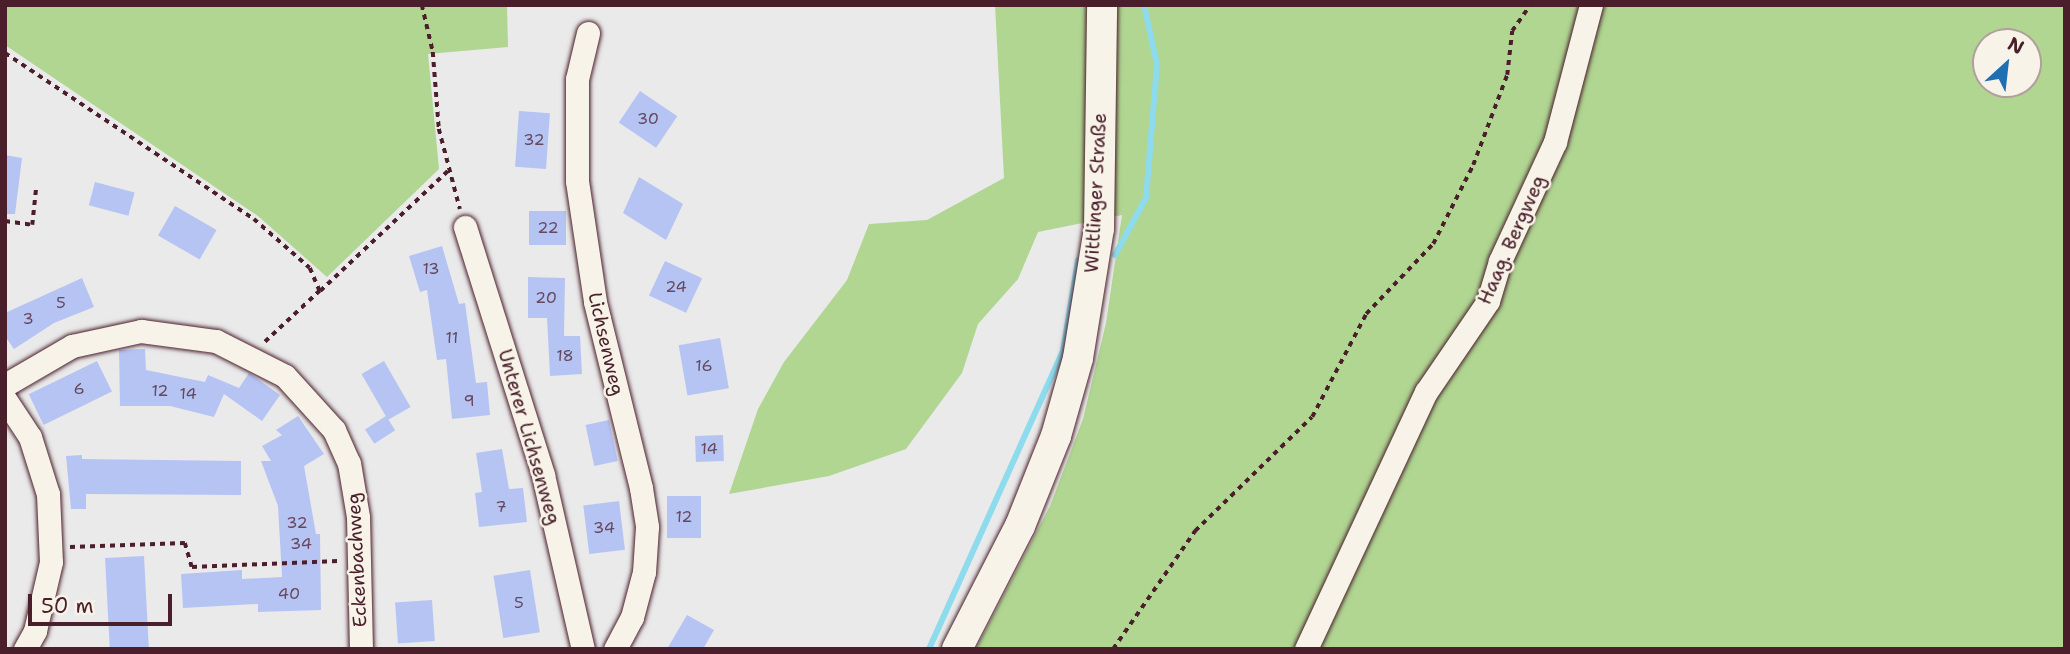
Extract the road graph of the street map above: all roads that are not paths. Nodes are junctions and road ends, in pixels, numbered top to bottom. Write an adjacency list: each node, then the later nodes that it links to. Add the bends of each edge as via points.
1 (1102, 5): 11 (street, Wittlinger Straße, via 1099,229 1078,358 1056,436 1020,526)
2 (1591, 5): 12 (street, Haag. Bergweg, via 1555,142 1500,261 1488,301 1426,392)
3 (588, 33): 10 (street, Lichsenweg, via 577,79 578,194 595,302 647,527 644,572 632,617)
4 (465, 227): 9 (street, Unterer Lichsenweg, via 542,475)
5 (5, 385): 8 (street, Eckenbachweg, via 72,346 105,336 176,333 253,356 285,376 334,430 349,463 358,517)
6 (5, 399): 7 (street, via 30,437 48,494 51,547 35,631)
7 (25, 649)
8 (361, 649)
9 (583, 649)
10 (615, 649)
11 (957, 649)
12 (1307, 649)

